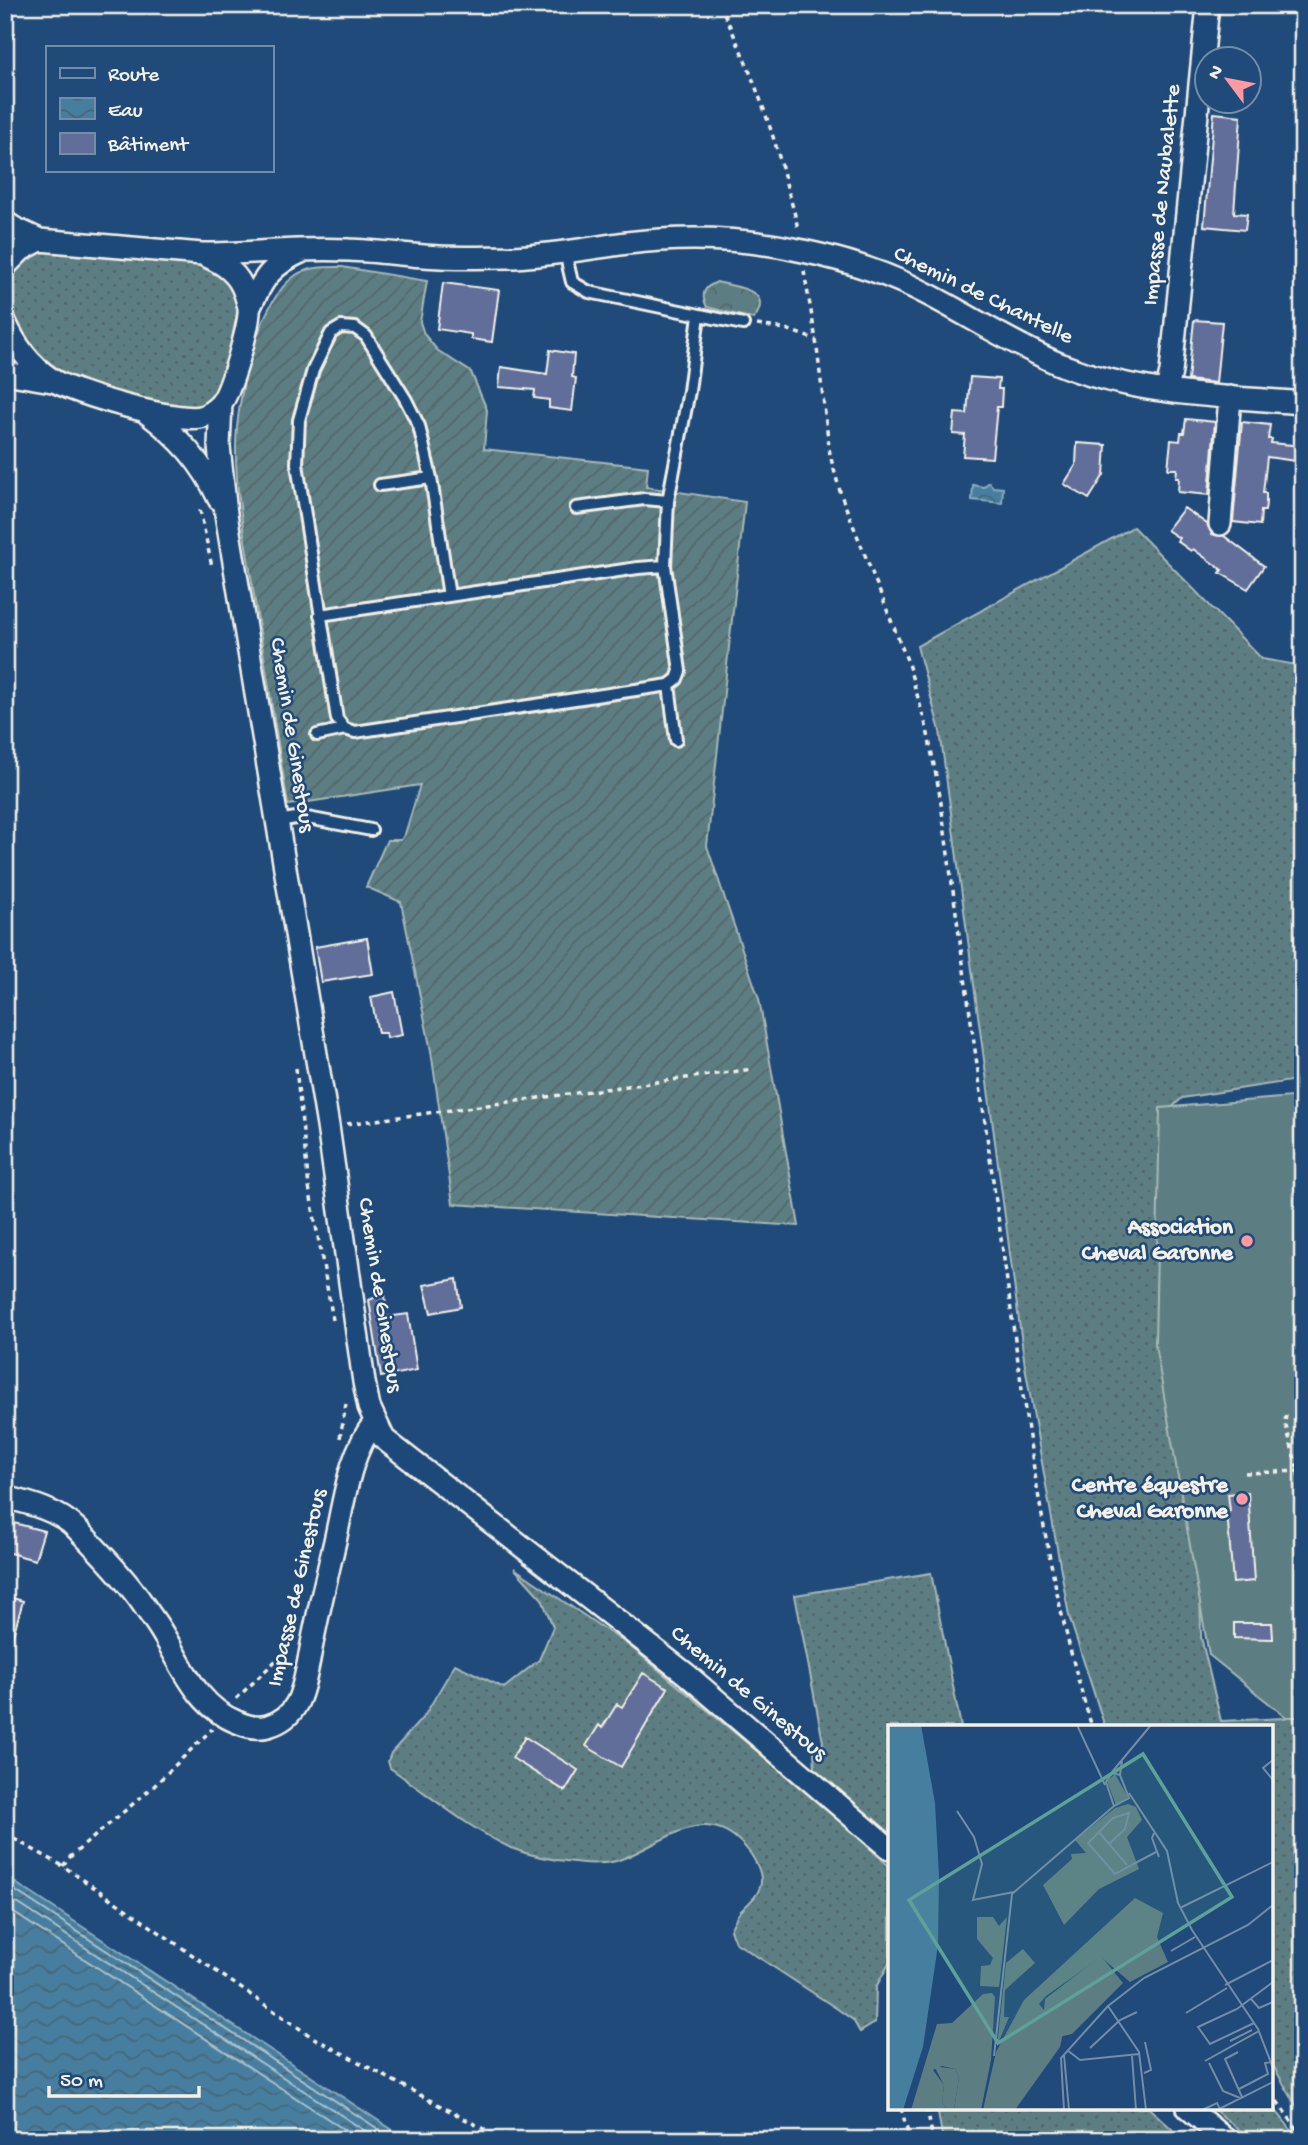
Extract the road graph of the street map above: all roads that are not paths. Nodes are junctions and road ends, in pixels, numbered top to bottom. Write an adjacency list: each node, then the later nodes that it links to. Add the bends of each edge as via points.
1 (1208, 5): 14 (street, Impasse de Naubalette)
2 (5, 222): 3 (street)
3 (40, 240): 6 (street); 7 (street)
4 (306, 250): 5 (street, Chemin de Chantelle, via 467,258); 6 (street, Chemin de Chantelle); 8 (street, Chemin de Chantelle, via 270,271)
5 (565, 252): 9 (lane, via 572,282 589,292); 14 (street, Chemin de Chantelle, via 695,239 801,250 861,267 928,294 1011,342 1060,364)
6 (202, 254): 8 (street, via 232,271)
7 (5, 266)
8 (249, 309): 16 (street, Chemin de Ginestous, via 244,340)
9 (699, 315): 10 (lane); 21 (lane)
10 (743, 324)
11 (8, 341): 13 (street, Chemin de Ginestous)
12 (5, 373): 13 (street)
13 (53, 381): 18 (street, Chemin de Ginestous)
14 (1167, 390): 15 (street, Chemin de Chantelle)
15 (1230, 397): 17 (street, Chemin de Chantelle); 24 (street)
16 (221, 403): 18 (street, Chemin de Ginestous, via 204,416 184,418); 23 (street, Chemin de Ginestous, via 219,446)
17 (1303, 403)
18 (142, 409): 23 (street, Chemin de Ginestous, via 191,452)
19 (431, 478): 20 (lane); 26 (lane); 27 (lane, via 419,426 366,336 355,328 341,327 331,333 313,370 299,420 296,464)
20 (380, 485)
21 (668, 501): 22 (lane, via 644,499); 25 (lane)
22 (576, 508)
23 (226, 514): 32 (street, Chemin de Ginestous)
24 (1220, 524)
25 (665, 566): 26 (lane); 28 (lane, via 680,671)
26 (450, 596): 27 (lane)
27 (320, 615): 29 (lane, via 337,719)
28 (669, 685): 29 (lane, via 355,732); 31 (lane)
29 (345, 729): 30 (lane)
30 (317, 735)
31 (676, 740)
32 (278, 821): 33 (lane, via 302,817); 34 (street, Chemin de Ginestous, via 364,1382)
33 (372, 830)
34 (375, 1422): 35 (street, Impasse de Ginestous, via 355,1458 302,1694 295,1710 279,1723 262,1728 223,1716 208,1703 136,1596 75,1526 61,1516); 36 (street, Chemin de Ginestous, via 384,1439 686,1674)
35 (5, 1497)
36 (888, 1847)
37 (1190, 2110): 38 (street)
38 (1226, 2140)

